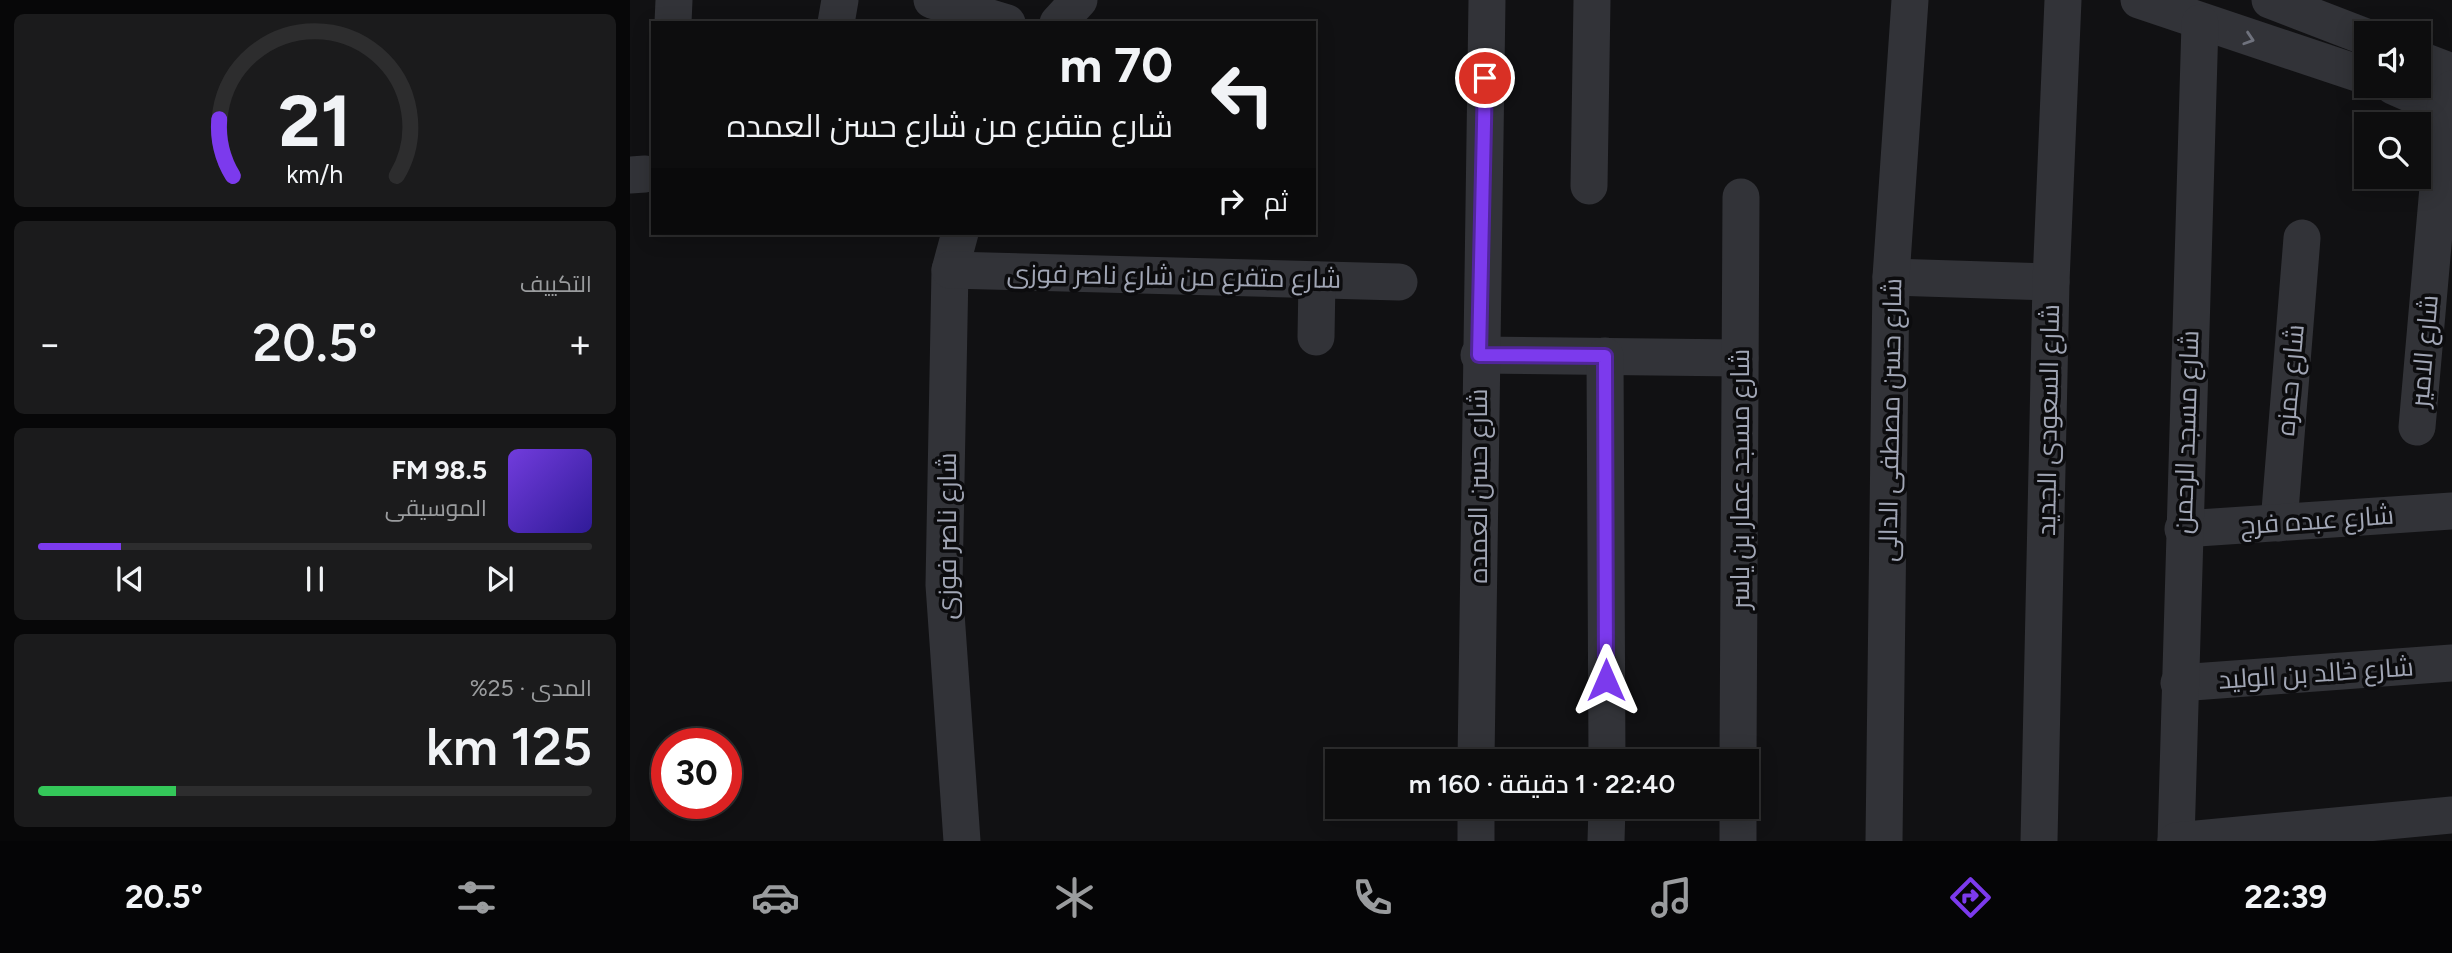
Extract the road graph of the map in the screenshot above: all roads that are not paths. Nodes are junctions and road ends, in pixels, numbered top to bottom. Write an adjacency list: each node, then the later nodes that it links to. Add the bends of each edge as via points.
1 (674, 0): 11 (street)
2 (840, 0): 12 (street)
3 (1079, 0): 14 (street)
4 (1487, 0): 32 (street, شارع حسن العمده)
5 (1592, 0): 22 (street)
6 (1910, 0): 27 (street, شارع حسن مصطفى الدالى)
7 (2063, 0): 30 (street, شارع السعودى الجديد)
8 (2138, 0): 16 (street)
9 (2270, 0): 15 (street)
10 (949, 2): 13 (street)
11 (673, 21)
12 (836, 21)
13 (1001, 21)
14 (1060, 21)
15 (2354, 21)
16 (2200, 23): 18 (street, one-way to 18); 38 (street, شارع مسجد الرحمن)
17 (2431, 64): 19 (street)
18 (2354, 72)
19 (2452, 72)
20 (2431, 97): 21 (street)
21 (2450, 103): 35 (street, شارع الامير)
22 (1589, 186)
23 (1741, 197): 34 (street, شارع مسجد عمار بن ياسر)
24 (959, 235): 26 (street, شارع ناصر فوزى)
25 (2302, 238): 37 (street, شارع حمزه)
26 (950, 270): 28 (street, شارع متفرع من شارع ناصر فوزى); 48 (street, شارع ناصر فوزى, via 944,584)
27 (1891, 277): 30 (street); 52 (street, شارع حسن مصطفى الدالى)
28 (1317, 280): 29 (street, شارع متفرع من شارع ناصر فوزى); 31 (street)
29 (1399, 282)
30 (2051, 282): 53 (street, شارع السعودى الجديد)
31 (1316, 337)
32 (1479, 355): 33 (street); 41 (street, شارع حسن العمده)
33 (1605, 356): 34 (street); 42 (street)
34 (1740, 358): 43 (street, شارع مسجد عمار بن ياسر)
35 (2417, 427)
36 (2452, 511): 37 (street, شارع عبده فرج)
37 (2279, 523): 38 (street, شارع عبده فرج)
38 (2183, 529): 40 (street, شارع مسجد الرحمن)
39 (2452, 663): 40 (street, شارع خالد بن الوليد)
40 (2179, 683): 54 (street, شارع مسجد الرحمن)
41 (1476, 749)
42 (1607, 749)
43 (1738, 749)
44 (2452, 815): 54 (street)
45 (1476, 819): 49 (street)
46 (1607, 819): 50 (street)
47 (1738, 819): 51 (street)
48 (962, 841)
49 (1476, 841)
50 (1606, 841)
51 (1738, 841)
52 (1884, 841)
53 (2039, 841)
54 (2176, 841)

